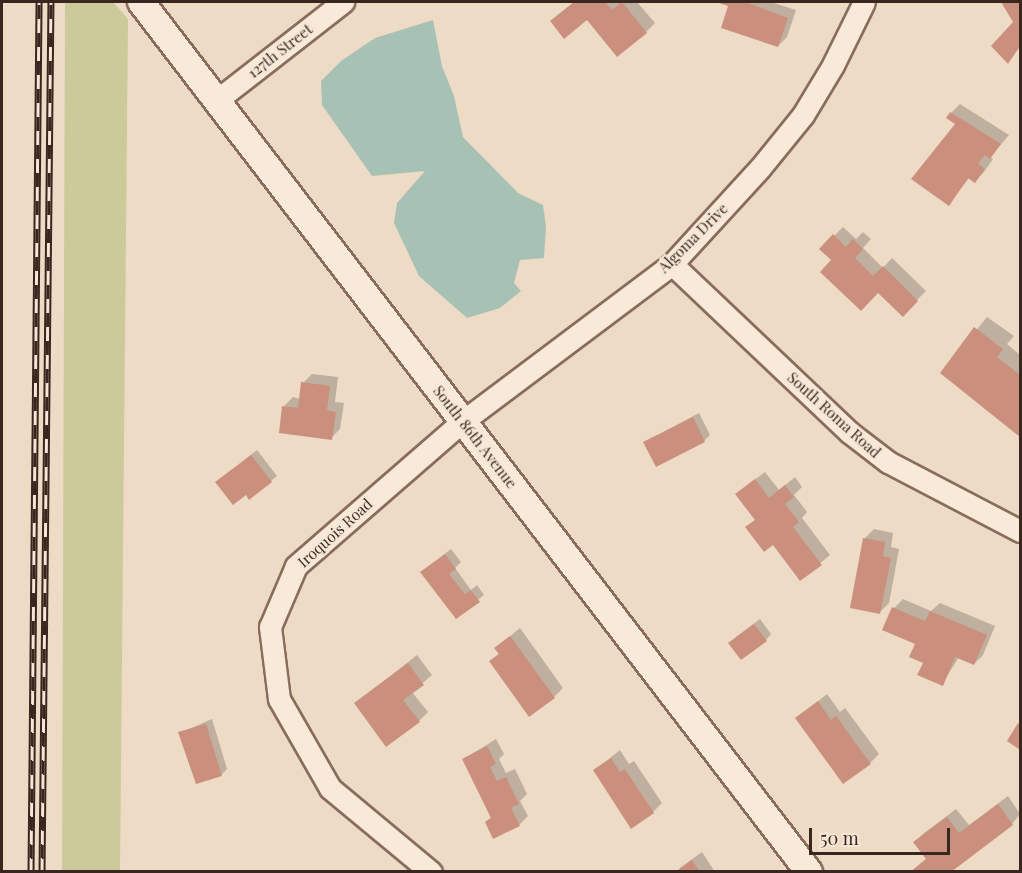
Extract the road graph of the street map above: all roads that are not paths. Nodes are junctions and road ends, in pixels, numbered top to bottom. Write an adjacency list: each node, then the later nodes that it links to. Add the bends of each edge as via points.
1 (141, 2): 4 (street, South 86th Avenue)
2 (344, 2): 4 (street, 127th Street)
3 (864, 2): 5 (street, Algoma Drive, via 803,115)
4 (217, 100): 6 (street, South 86th Avenue)
5 (672, 264): 6 (street, Algoma Drive); 7 (street, South Roma Road, via 849,432 888,462)
6 (463, 421): 8 (street, Iroquois Road, via 296,566 270,627 279,699 330,788); 9 (street, South 86th Avenue)
7 (1020, 531)
8 (431, 872)
9 (809, 872)

